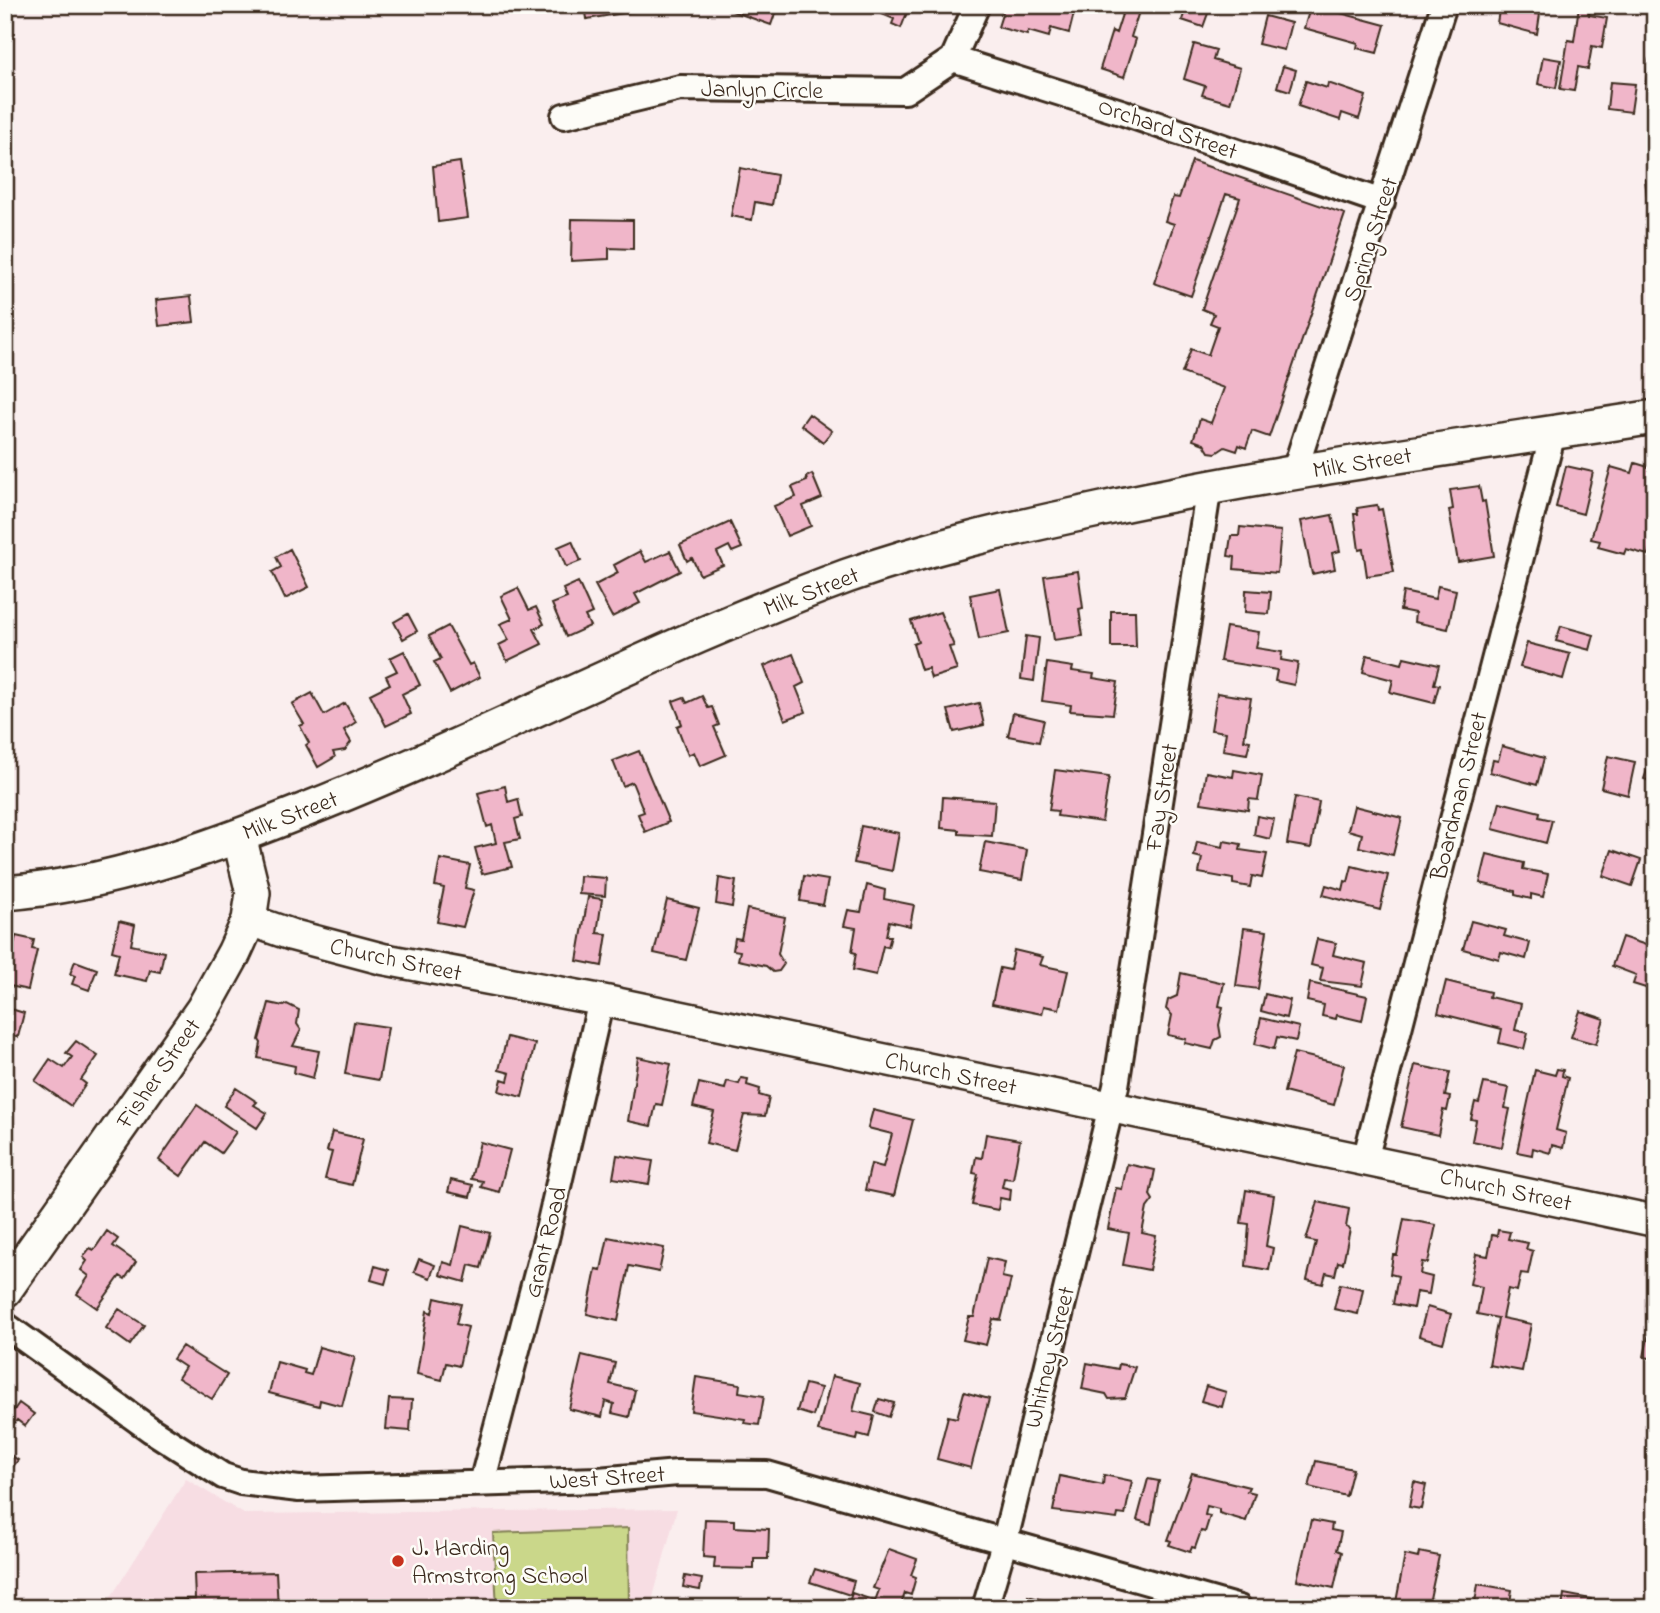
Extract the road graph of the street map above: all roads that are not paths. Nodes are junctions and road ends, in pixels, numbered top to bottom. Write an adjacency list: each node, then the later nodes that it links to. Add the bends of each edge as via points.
1 (977, 5): 3 (street)
2 (1444, 5): 5 (street, Spring Street)
3 (953, 58): 4 (street, Janlyn Circle, via 905,91 680,88); 5 (street, Orchard Street)
4 (564, 116)
5 (1382, 202): 8 (street, Spring Street)
6 (1655, 417): 7 (main road, Milk Street)
7 (1553, 433): 8 (main road, Milk Street); 15 (street, Boardman Street)
8 (1294, 473): 9 (main road, Milk Street)
9 (1209, 486): 10 (main road, Milk Street, via 947,544 868,569 739,619 398,772); 14 (street, Fay Street)
10 (239, 836): 11 (main road, Milk Street, via 125,871); 12 (main road, Fisher Street, via 253,893)
11 (5, 893)
12 (249, 920): 13 (street, Church Street, via 383,959); 17 (main road, Fisher Street, via 203,1009)
13 (601, 1000): 14 (street, Church Street); 19 (street, Grant Road, via 546,1239)
14 (1111, 1106): 15 (street, Church Street); 20 (street, Whitney Street)
15 (1365, 1160): 16 (street, Church Street)
16 (1655, 1221)
17 (5, 1290)
18 (5, 1325): 19 (street, West Street, via 223,1476 299,1489)
19 (482, 1483): 20 (street, West Street, via 678,1473 767,1474)
20 (1005, 1540): 21 (street, Whitney Street); 22 (street, West Street)
21 (985, 1608)
22 (1239, 1608)

